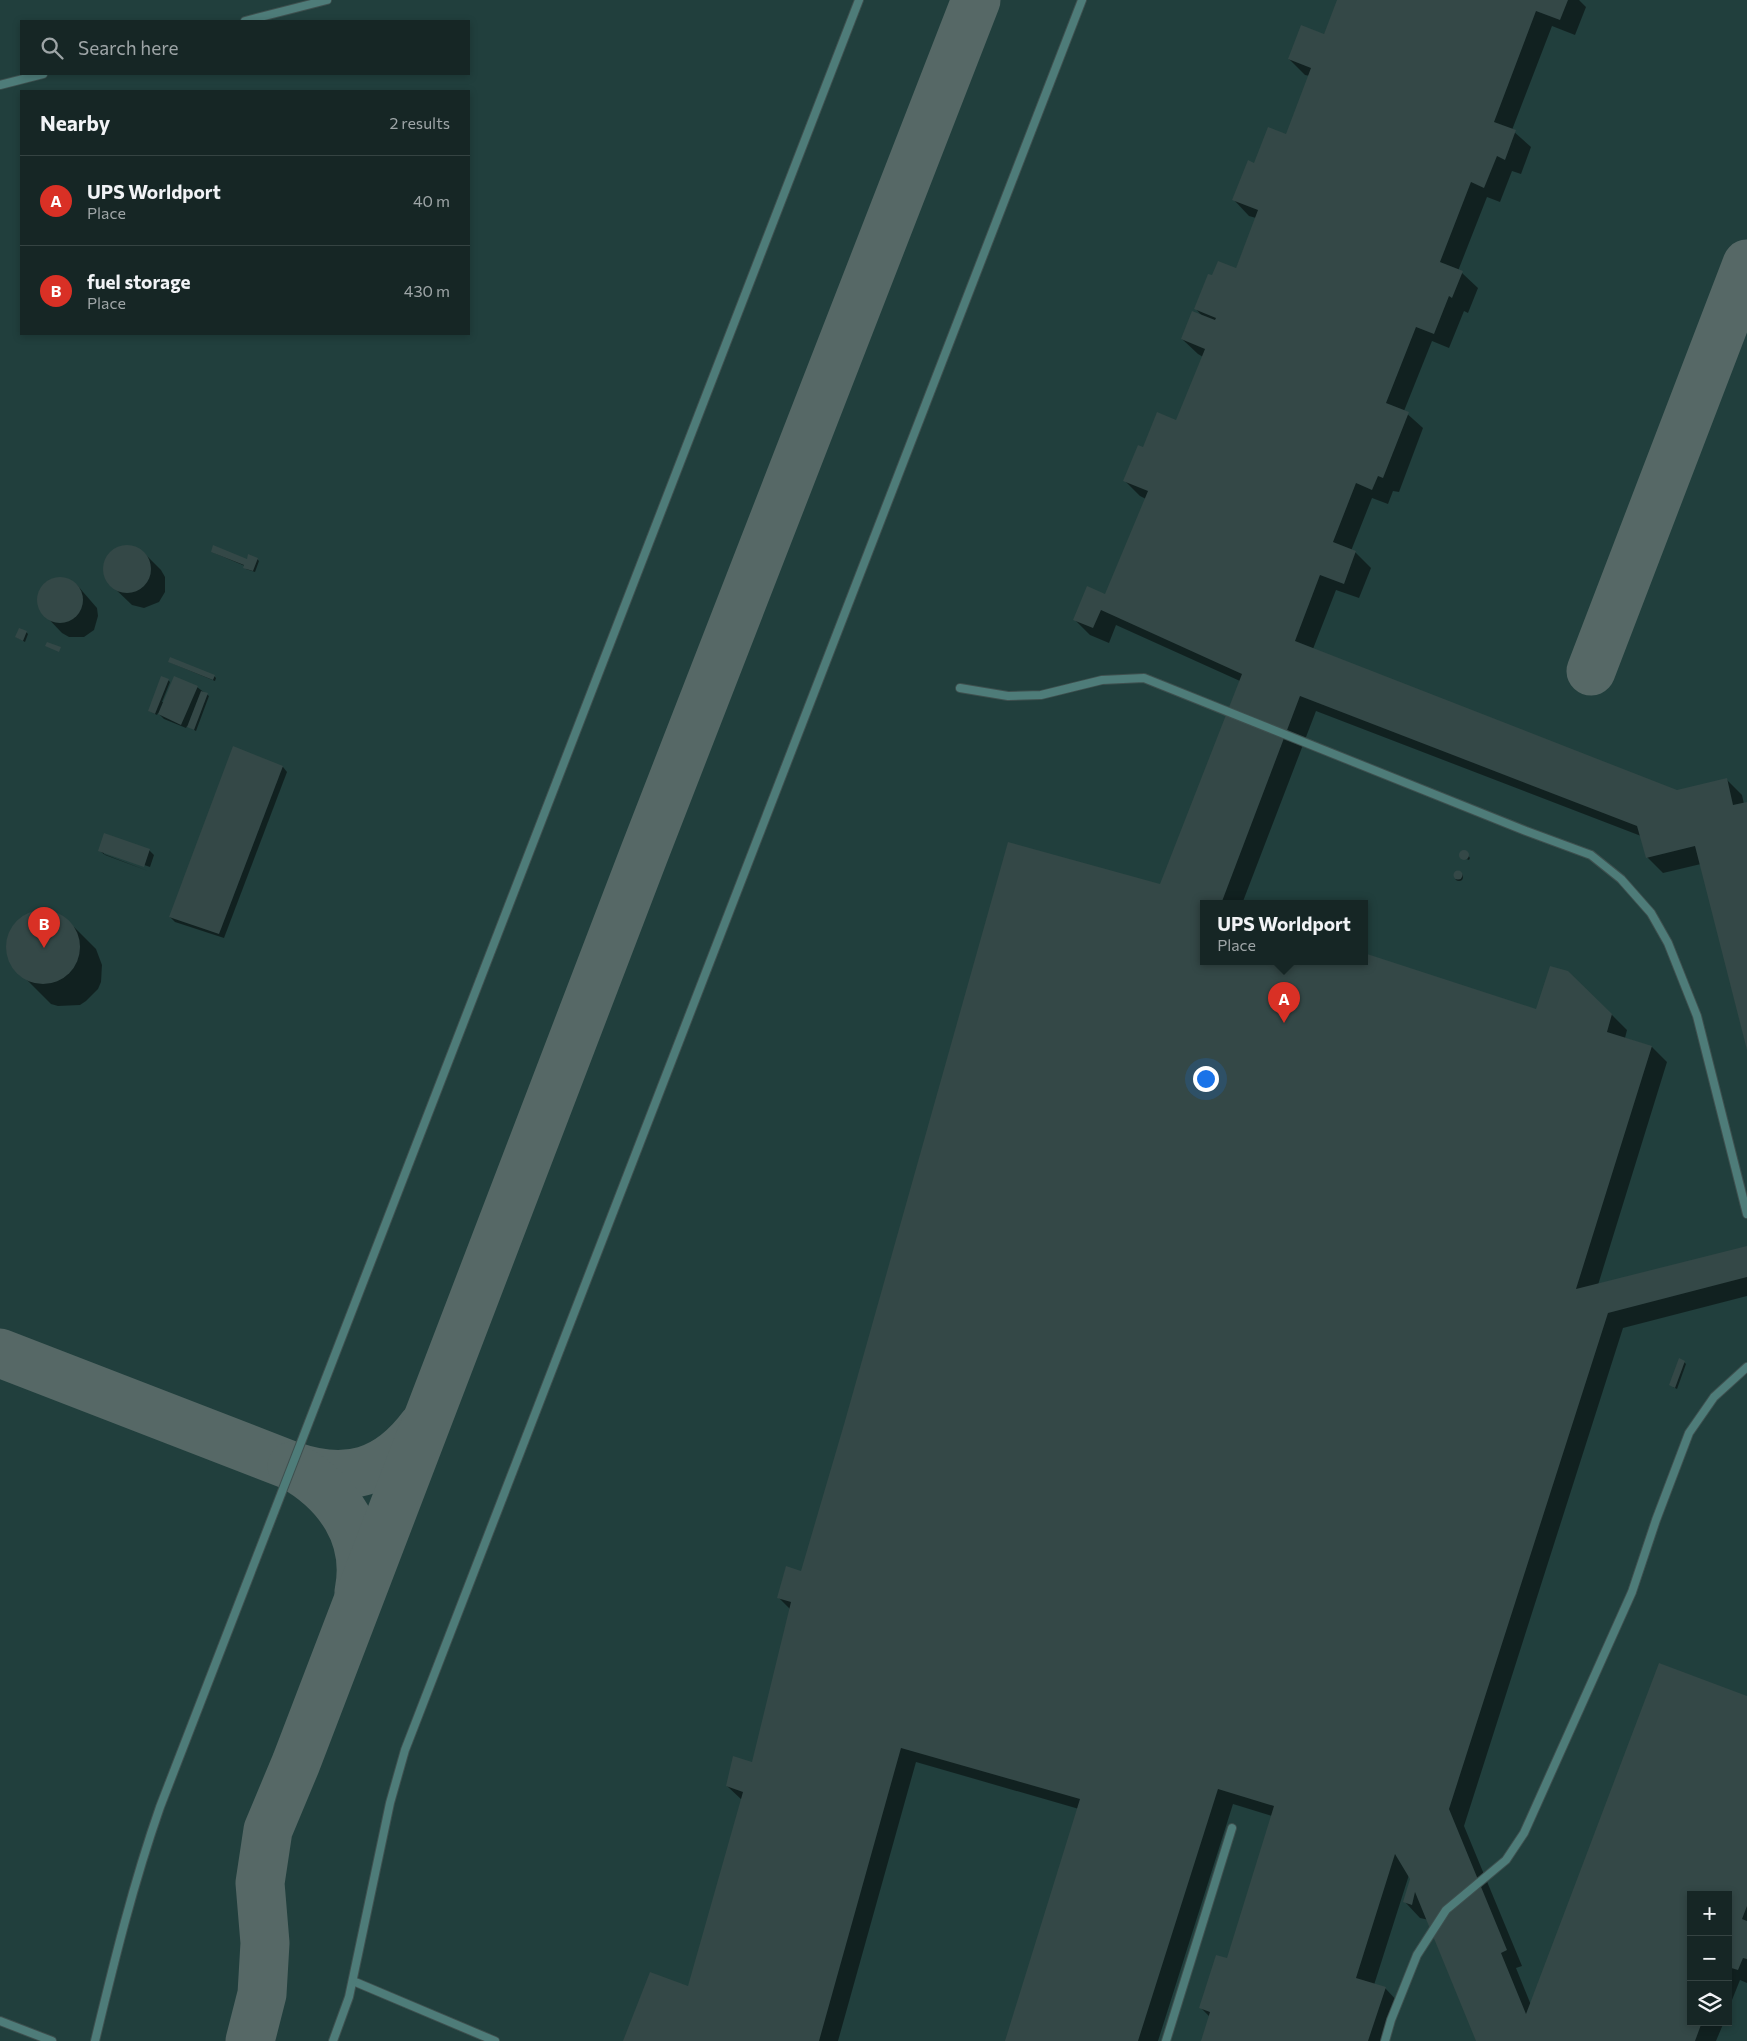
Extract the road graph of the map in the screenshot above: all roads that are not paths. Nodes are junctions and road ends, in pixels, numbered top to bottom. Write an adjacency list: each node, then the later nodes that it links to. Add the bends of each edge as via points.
1 (327, 0): 4 (lane)
2 (859, 0): 14 (lane, via 160,1807 124,1920)
3 (1082, 0): 11 (lane, via 405,1750 390,1802)
4 (249, 20)
5 (40, 75): 6 (lane)
6 (0, 85)
7 (960, 688): 8 (lane, via 1008,696 1041,695 1102,680 1144,678 1526,832 1591,855 1621,879 1651,913 1668,943 1697,1016)
8 (1747, 1214)
9 (1747, 1367): 18 (lane, via 1714,1397 1689,1433 1632,1592 1524,1833 1506,1860 1446,1910 1414,1963)
10 (1232, 1828): 17 (lane)
11 (353, 1981): 15 (lane); 16 (lane)
12 (0, 2021): 13 (lane)
13 (52, 2041)
14 (95, 2041)
15 (333, 2041)
16 (495, 2041)
17 (1166, 2041)
18 (1385, 2041)

